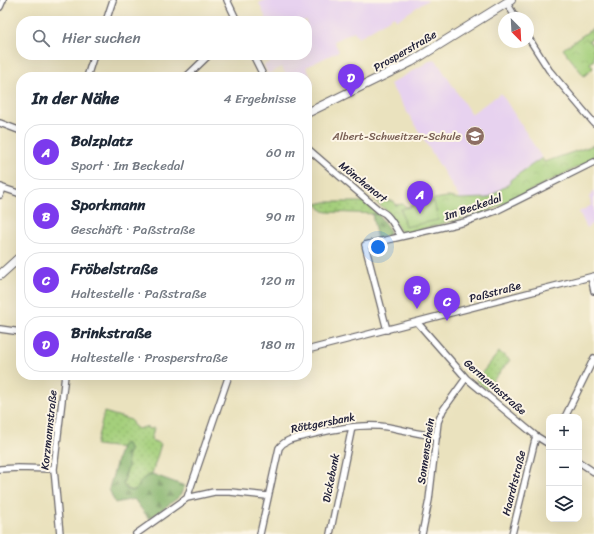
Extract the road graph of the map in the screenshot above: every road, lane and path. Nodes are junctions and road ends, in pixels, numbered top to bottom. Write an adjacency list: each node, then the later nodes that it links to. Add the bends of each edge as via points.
1 (3, 0): 5 (street)
2 (113, 0): 7 (street)
3 (227, 0): 8 (street)
4 (509, 1): 6 (street); 16 (main road, Prosperstraße, via 411,62)
5 (0, 7)
6 (514, 12)
7 (108, 16)
8 (235, 16)
9 (534, 46): 18 (street, via 549,70)
10 (92, 60): 13 (street)
11 (204, 60): 14 (street)
12 (256, 60): 15 (street)
13 (89, 72)
14 (191, 72)
15 (262, 72)
16 (312, 111)
17 (0, 123): 19 (street)
18 (594, 123)
19 (16, 129)
20 (312, 152): 25 (street, Mönchenort, via 384,212)
21 (594, 162): 25 (street, Im Beckedal, via 496,211 465,222)
22 (0, 187): 23 (street); 24 (street)
23 (16, 191)
24 (0, 195)
25 (401, 236): 32 (street, Im Beckedal, via 365,245)
26 (16, 261): 27 (main road)
27 (0, 275)
28 (592, 277): 29 (street); 30 (street, Paßstraße)
29 (594, 291)
30 (417, 322): 32 (street, Paßstraße); 36 (street, Germaniastraße)
31 (0, 329): 33 (street)
32 (386, 330): 34 (street, Paßstraße)
33 (16, 331)
34 (312, 349)
35 (594, 358): 39 (street)
36 (466, 378): 41 (street, Sonnenschein, via 443,410 438,422); 42 (street, Germaniastraße)
37 (64, 380): 46 (street, Korzmannstraße)
38 (227, 380): 49 (street)
39 (566, 414)
40 (352, 427): 41 (street, Röttgersbank, via 388,428); 48 (street, Röttgersbank, via 334,429 282,444); 53 (street, Dickebank)
41 (437, 436): 54 (street, Sonnenschein)
42 (536, 436): 43 (street, Germaniastraße); 55 (street, Haardtstraße)
43 (546, 442)
44 (582, 464): 47 (street)
45 (0, 469): 46 (street)
46 (54, 469): 50 (street, Korzmannstraße)
47 (594, 472)
48 (267, 496): 49 (street, via 214,492); 52 (street, Röttgersbank)
49 (187, 498): 51 (street)
50 (60, 534)
51 (136, 534)
52 (260, 534)
53 (330, 534)
54 (422, 534)
55 (512, 534)

